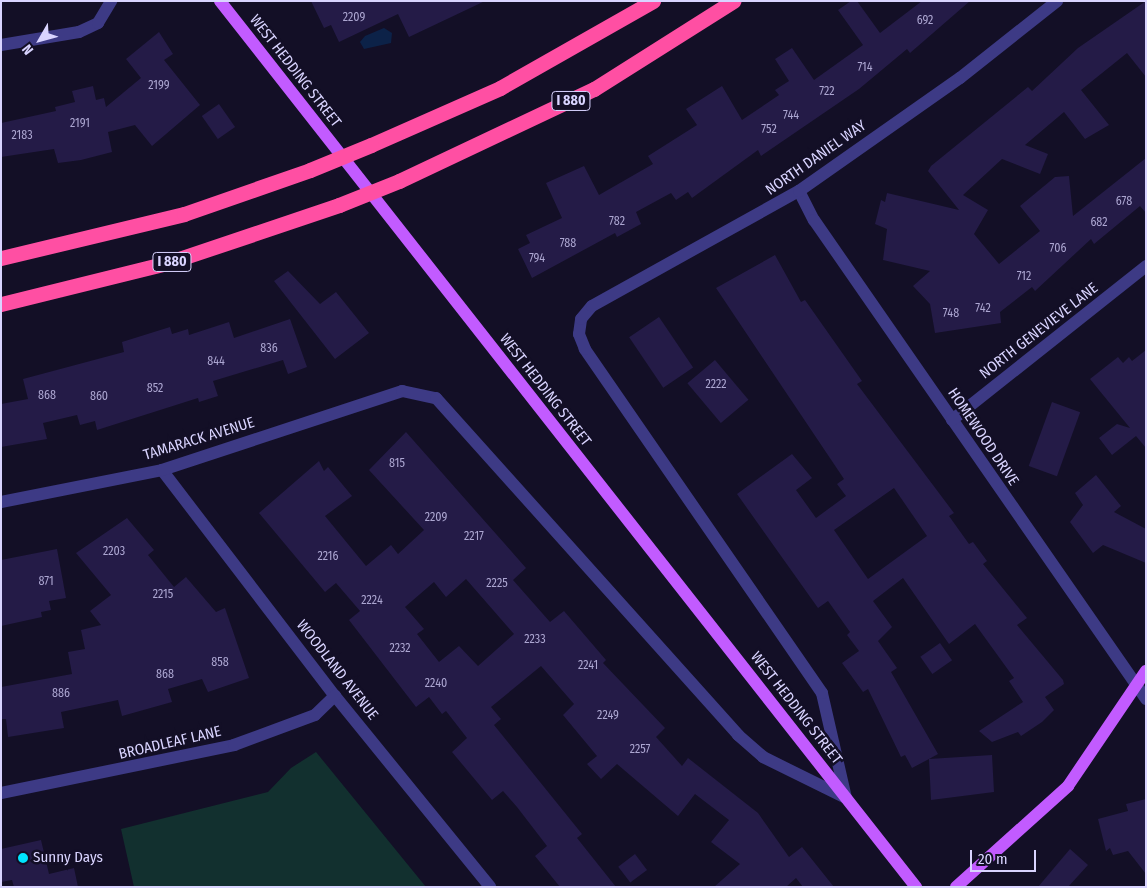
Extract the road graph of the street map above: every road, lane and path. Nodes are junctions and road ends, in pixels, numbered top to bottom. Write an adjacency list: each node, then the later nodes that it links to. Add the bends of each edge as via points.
1 (111, 1): 6 (street, via 98,23 79,32)
2 (220, 1): 21 (main road, WEST HEDDING STREET)
3 (652, 1): 8 (highway, bridge, via 500,88 310,170 184,214)
4 (733, 1): 10 (highway, I 880, bridge, via 594,89 399,181 167,263)
5 (1057, 1): 7 (street, NORTH DANIEL WAY, via 960,78)
6 (1, 45)
7 (799, 191): 11 (street, NORTH DANIEL WAY, via 592,306); 13 (street, HOMEWOOD DRIVE)
8 (1, 258)
9 (1146, 266): 13 (street, NORTH GENEVIEVE LANE)
10 (1, 304)
11 (581, 320): 21 (street, WEST HEDDING STREET, via 579,334 585,349 822,693)
12 (402, 391): 14 (street, TAMARACK AVENUE); 21 (street, WEST HEDDING STREET, via 436,398 738,735 763,757)
13 (952, 420): 17 (street, HOMEWOOD DRIVE)
14 (162, 470): 15 (street, TAMARACK AVENUE); 18 (street, WOODLAND AVENUE)
15 (1, 502)
16 (1146, 671): 17 (main road)
17 (1136, 686): 19 (street, HOMEWOOD DRIVE); 24 (main road, via 1068,786)
18 (336, 696): 20 (street, BROADLEAF LANE, via 315,715 234,745); 22 (street, WOODLAND AVENUE)
19 (1146, 699)
20 (1, 793)
21 (846, 798): 23 (main road, WEST HEDDING STREET)
22 (490, 887)
23 (916, 887)
24 (956, 887)

